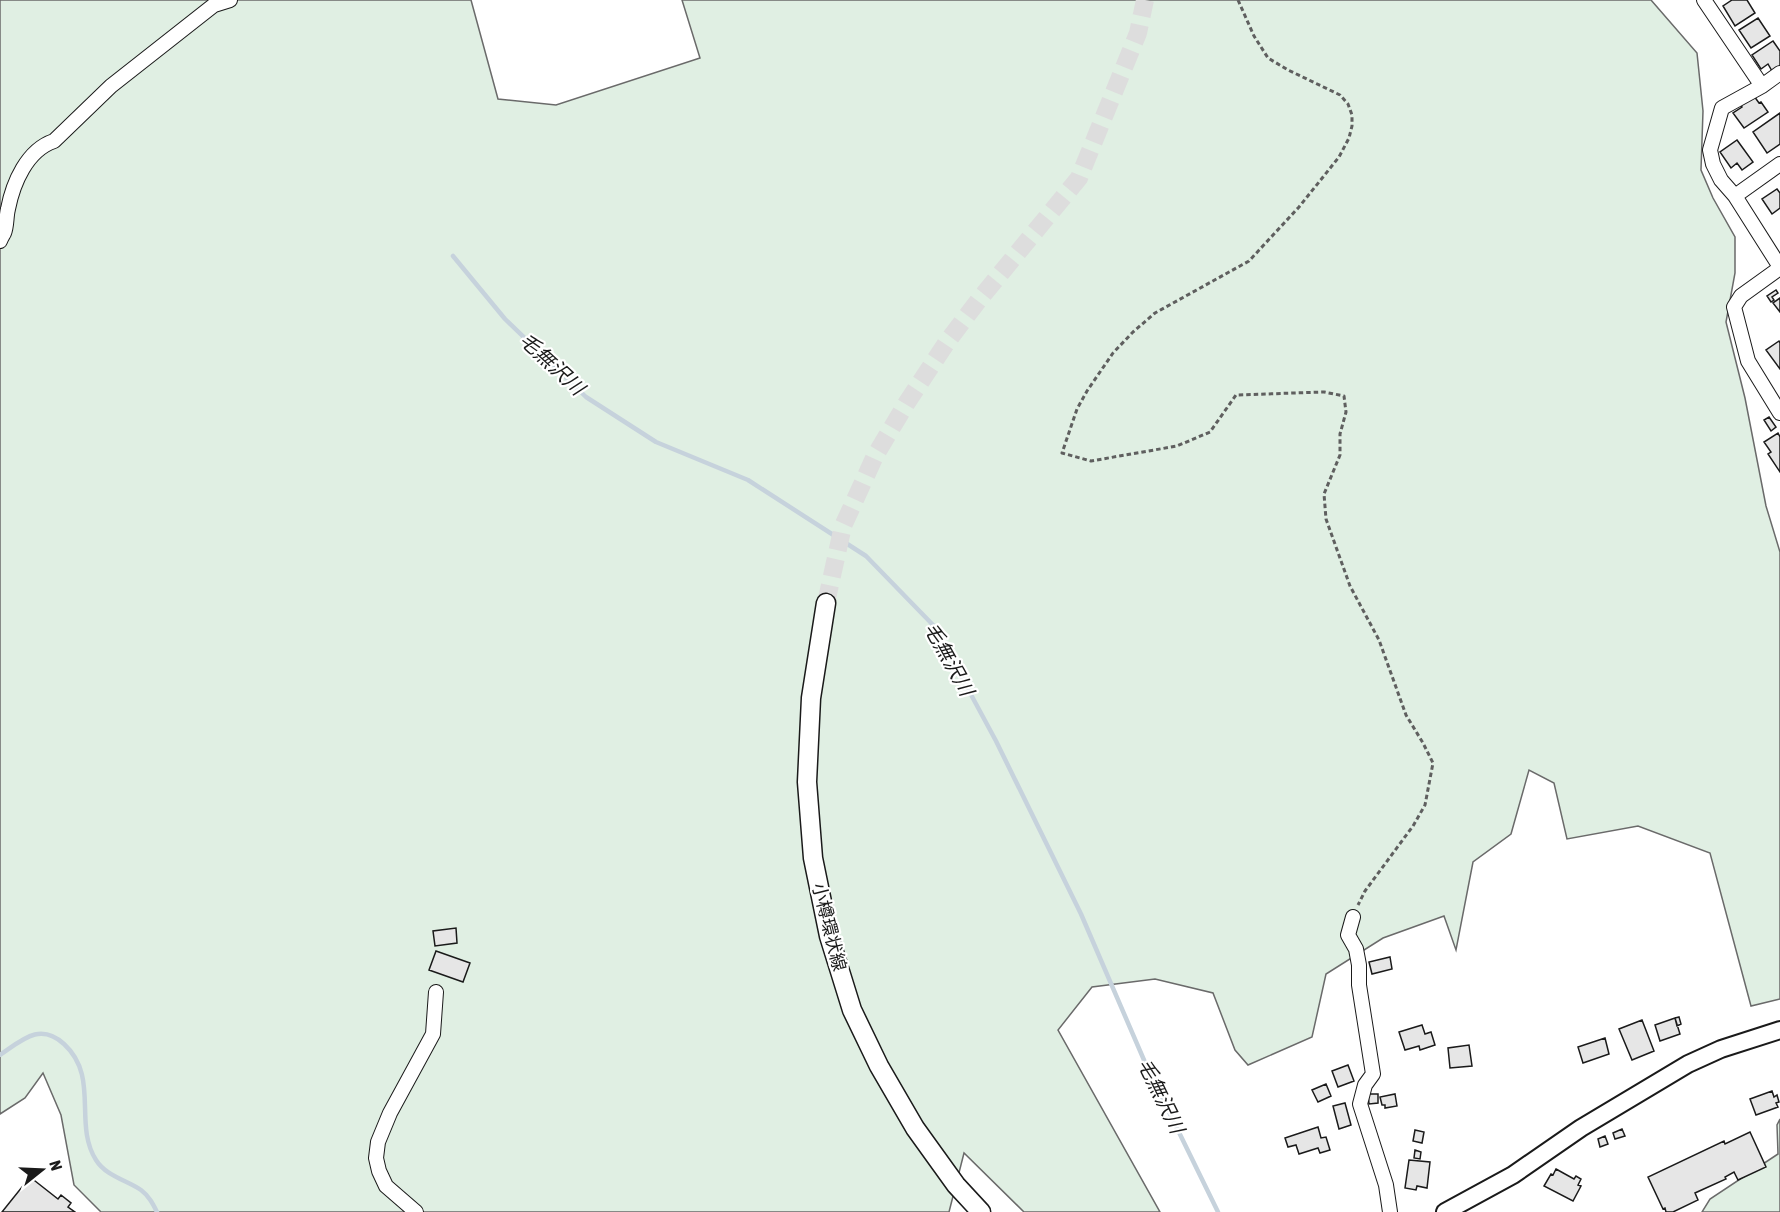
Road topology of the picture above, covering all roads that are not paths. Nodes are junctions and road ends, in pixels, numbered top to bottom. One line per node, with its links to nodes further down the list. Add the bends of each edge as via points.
1 (230, 0): 7 (street, via 214,5 111,86 54,141 33,153 19,174)
2 (1704, 0): 4 (street)
3 (1780, 73): 4 (street)
4 (1762, 86): 6 (street, via 1722,108 1710,150 1721,180)
5 (1780, 164): 6 (street)
6 (1735, 196): 8 (street)
7 (0, 241)
8 (1780, 267): 9 (street, via 1741,296 1734,307 1748,361)
9 (1780, 413)
10 (826, 603): 15 (main road, 小樽環状線, via 811,698 807,782 813,858 829,936 852,1010 879,1066 915,1128)
11 (1353, 917): 16 (street, via 1348,935 1356,948 1373,1074 1360,1104 1386,1185)
12 (436, 993): 14 (street, via 434,1034 390,1113 376,1158 386,1186)
13 (1780, 1030): 17 (street, via 1688,1064 1581,1128 1513,1175)
14 (416, 1212)
15 (981, 1212)
16 (1390, 1212)
17 (1444, 1212)

